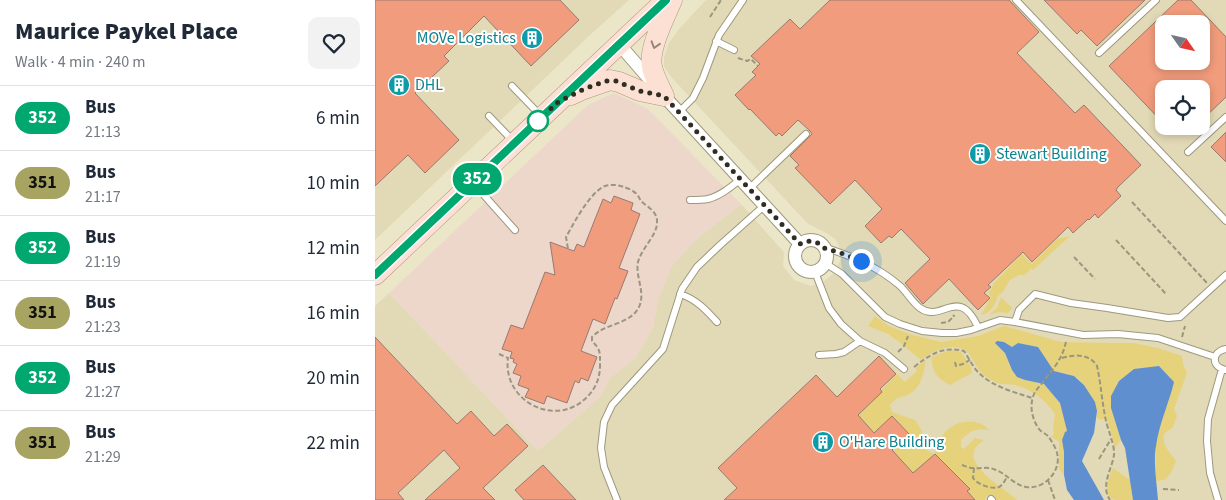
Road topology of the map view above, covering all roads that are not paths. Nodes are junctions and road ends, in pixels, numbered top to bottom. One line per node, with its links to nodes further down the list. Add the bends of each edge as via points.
1 (666, 0): 6 (main road); 10 (main road, one-way to 10, via 651,57 653,71)
2 (743, 0): 5 (lane)
3 (1016, 0): 24 (lane)
4 (1156, 0): 8 (lane)
5 (716, 41): 7 (lane); 12 (lane, via 693,98)
6 (619, 44): 10 (street); 11 (main road)
7 (734, 53)
8 (1099, 53)
9 (512, 86): 14 (lane)
10 (664, 96): 11 (main road, via 610,80); 12 (street)
11 (558, 102): 14 (main road)
12 (679, 112): 19 (street)
13 (489, 116): 17 (lane)
14 (542, 117): 17 (main road)
15 (1226, 117): 18 (lane)
16 (806, 134): 21 (lane)
17 (514, 142): 20 (main road)
18 (1188, 152)
19 (741, 178): 21 (street); 22 (lane, via 713,197)
20 (473, 183): 25 (lane); 30 (main road)
21 (750, 188): 23 (street)
22 (691, 200)
23 (765, 206): 26 (street); 32 (lane, via 697,268)
24 (1226, 221)
25 (515, 230)
26 (800, 244): 27 (street, via 810,241); 29 (street, via 796,261 803,270)
27 (824, 248): 28 (street); 35 (lane, via 878,269 900,286 920,309 964,308)
28 (825, 263): 29 (street); 35 (lane, via 842,274 885,317 900,324 942,334)
29 (815, 272): 36 (lane, via 829,308)
30 (375, 275)
31 (1226, 275): 34 (lane, via 1180,317 1071,303 1035,294 1019,310)
32 (680, 294): 33 (lane, via 697,302); 42 (lane, via 663,349 613,405 604,422 601,448 604,467)
33 (717, 322)
34 (1015, 322): 35 (lane, via 1000,320); 39 (lane, via 1083,335 1158,338)
35 (977, 327)
36 (860, 341): 38 (lane, via 844,352); 40 (lane, via 885,353)
37 (1226, 349): 39 (lane)
38 (819, 355)
39 (1215, 357): 41 (lane, via 1217,366)
40 (903, 369)
41 (1224, 370): 43 (lane, via 1208,420 1207,440 1210,473)
42 (617, 500)
43 (1218, 500)

